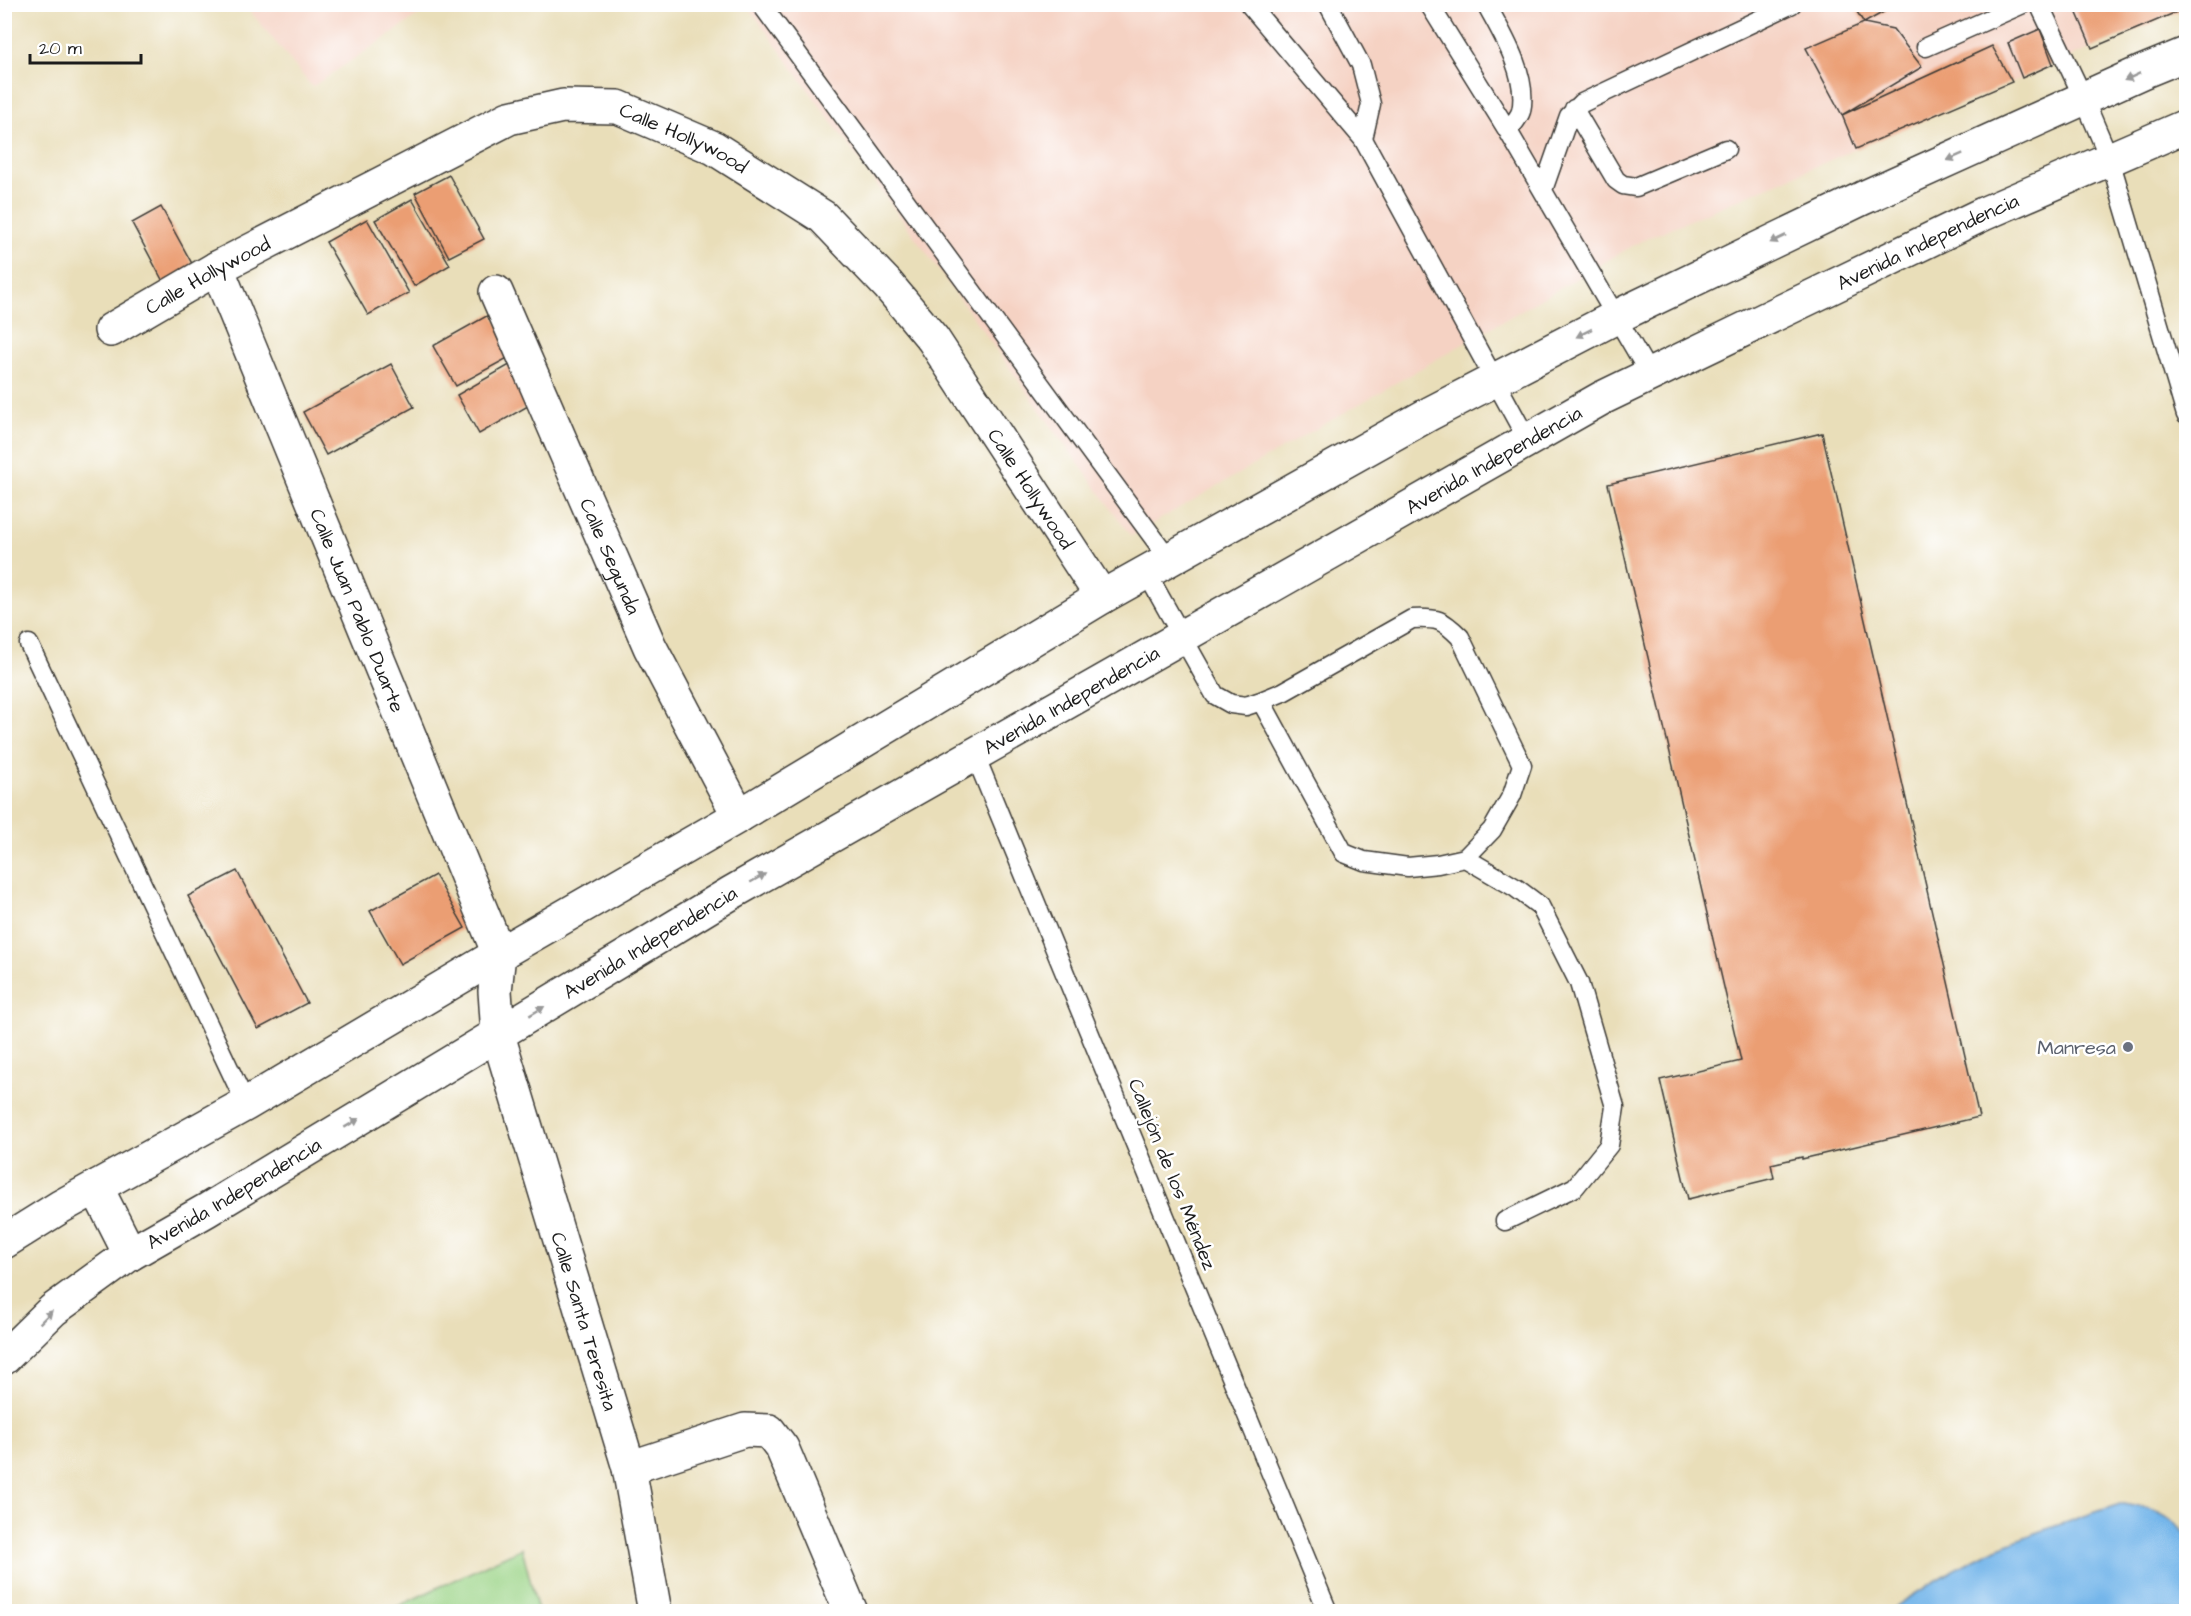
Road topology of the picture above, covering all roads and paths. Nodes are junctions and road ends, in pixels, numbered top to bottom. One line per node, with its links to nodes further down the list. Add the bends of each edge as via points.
1 (761, 4): 27 (lane)
2 (1249, 4): 15 (lane)
3 (1328, 4): 15 (lane, via 1361,65 1371,104)
4 (1429, 4): 14 (lane)
5 (1486, 4): 14 (lane, via 1509,45 1521,85 1521,112)
6 (1792, 4): 12 (lane)
7 (2023, 4): 9 (lane)
8 (2039, 4): 11 (lane)
9 (1926, 47)
10 (2187, 54): 11 (street, one-way to 11)
11 (2085, 99): 17 (lane); 21 (street, one-way to 21, via 1863,198)
12 (1574, 109): 16 (lane, via 1616,180 1623,185 1636,187); 18 (lane)
13 (2187, 126): 17 (street, Avenida Independencia)
14 (1508, 131): 18 (lane)
15 (1363, 139): 24 (lane)
16 (1726, 148)
17 (2110, 160): 23 (street, Avenida Independencia, via 1983,214); 25 (lane)
18 (1543, 190): 21 (lane)
19 (217, 268): 22 (street, Calle Hollywood); 28 (street, Calle Hollywood, via 508,118 563,106 618,107 714,148 823,217 933,339); 35 (street, Calle Juan Pablo Duarte)
20 (496, 292): 33 (street, Calle Segunda, via 650,647)
21 (1616, 317): 23 (lane); 24 (street, one-way to 24)
22 (111, 330)
23 (1650, 375): 26 (street, Avenida Independencia)
24 (1494, 379): 26 (lane); 27 (street)
25 (2187, 414)
26 (1528, 441): 29 (street, Avenida Independencia)
27 (1157, 566): 28 (street); 29 (lane)
28 (1102, 597): 33 (street)
29 (1182, 637): 31 (lane, via 1215,695 1231,704 1246,706); 32 (street, Avenida Independencia)
30 (28, 644): 37 (lane)
31 (1261, 701): 34 (lane, via 1344,853 1364,861 1408,867); 34 (lane, via 1412,620 1445,622 1460,637 1522,765 1512,795 1492,830)
32 (975, 755): 36 (street, Avenida Independencia, one-way to 32, via 731,893); 46 (lane, Callejón de los Méndez)
33 (739, 816): 35 (street)
34 (1465, 858): 39 (lane, via 1540,906 1579,983 1615,1107 1609,1145 1575,1187)
35 (499, 954): 36 (street, Calle Santa Teresita, via 495,991); 37 (street)
36 (498, 1035): 41 (street, Avenida Independencia, one-way to 36); 43 (street, Calle Santa Teresita)
37 (246, 1104): 38 (street)
38 (96, 1187): 40 (street); 41 (street)
39 (1505, 1221)
40 (4, 1242)
41 (130, 1254): 42 (street, Avenida Independencia, one-way to 41, via 53,1310)
42 (4, 1358)
43 (629, 1468): 44 (street, Calle Santa Teresita); 45 (street, via 745,1430 769,1431 782,1448)
44 (655, 1611)
45 (851, 1611)
46 (1328, 1611)

